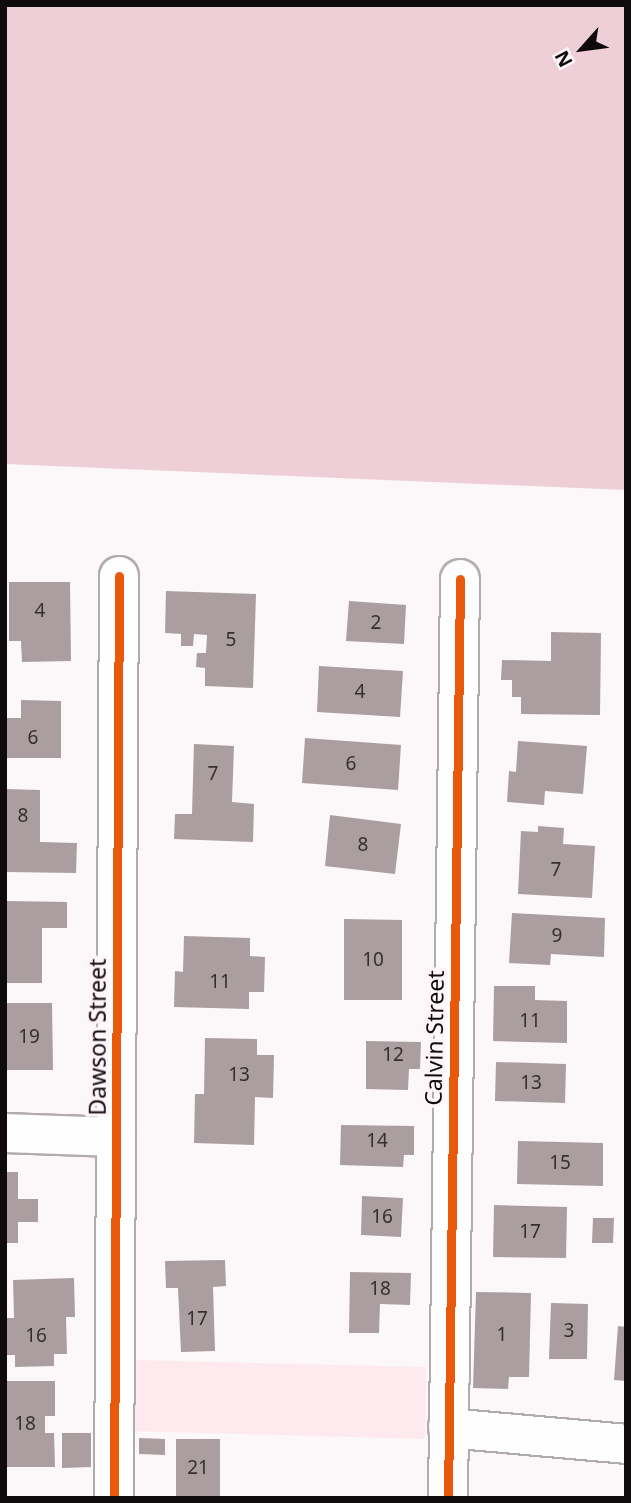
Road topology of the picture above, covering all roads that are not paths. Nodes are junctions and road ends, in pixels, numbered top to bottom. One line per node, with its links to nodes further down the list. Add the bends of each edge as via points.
1 (118, 576): 4 (street, Dawson Street)
2 (460, 579): 5 (street, Calvin Street)
3 (5, 1133): 4 (street)
4 (116, 1137): 7 (street, Dawson Street)
5 (448, 1428): 6 (street); 8 (street, Calvin Street)
6 (626, 1444)
7 (114, 1498)
8 (449, 1498)

